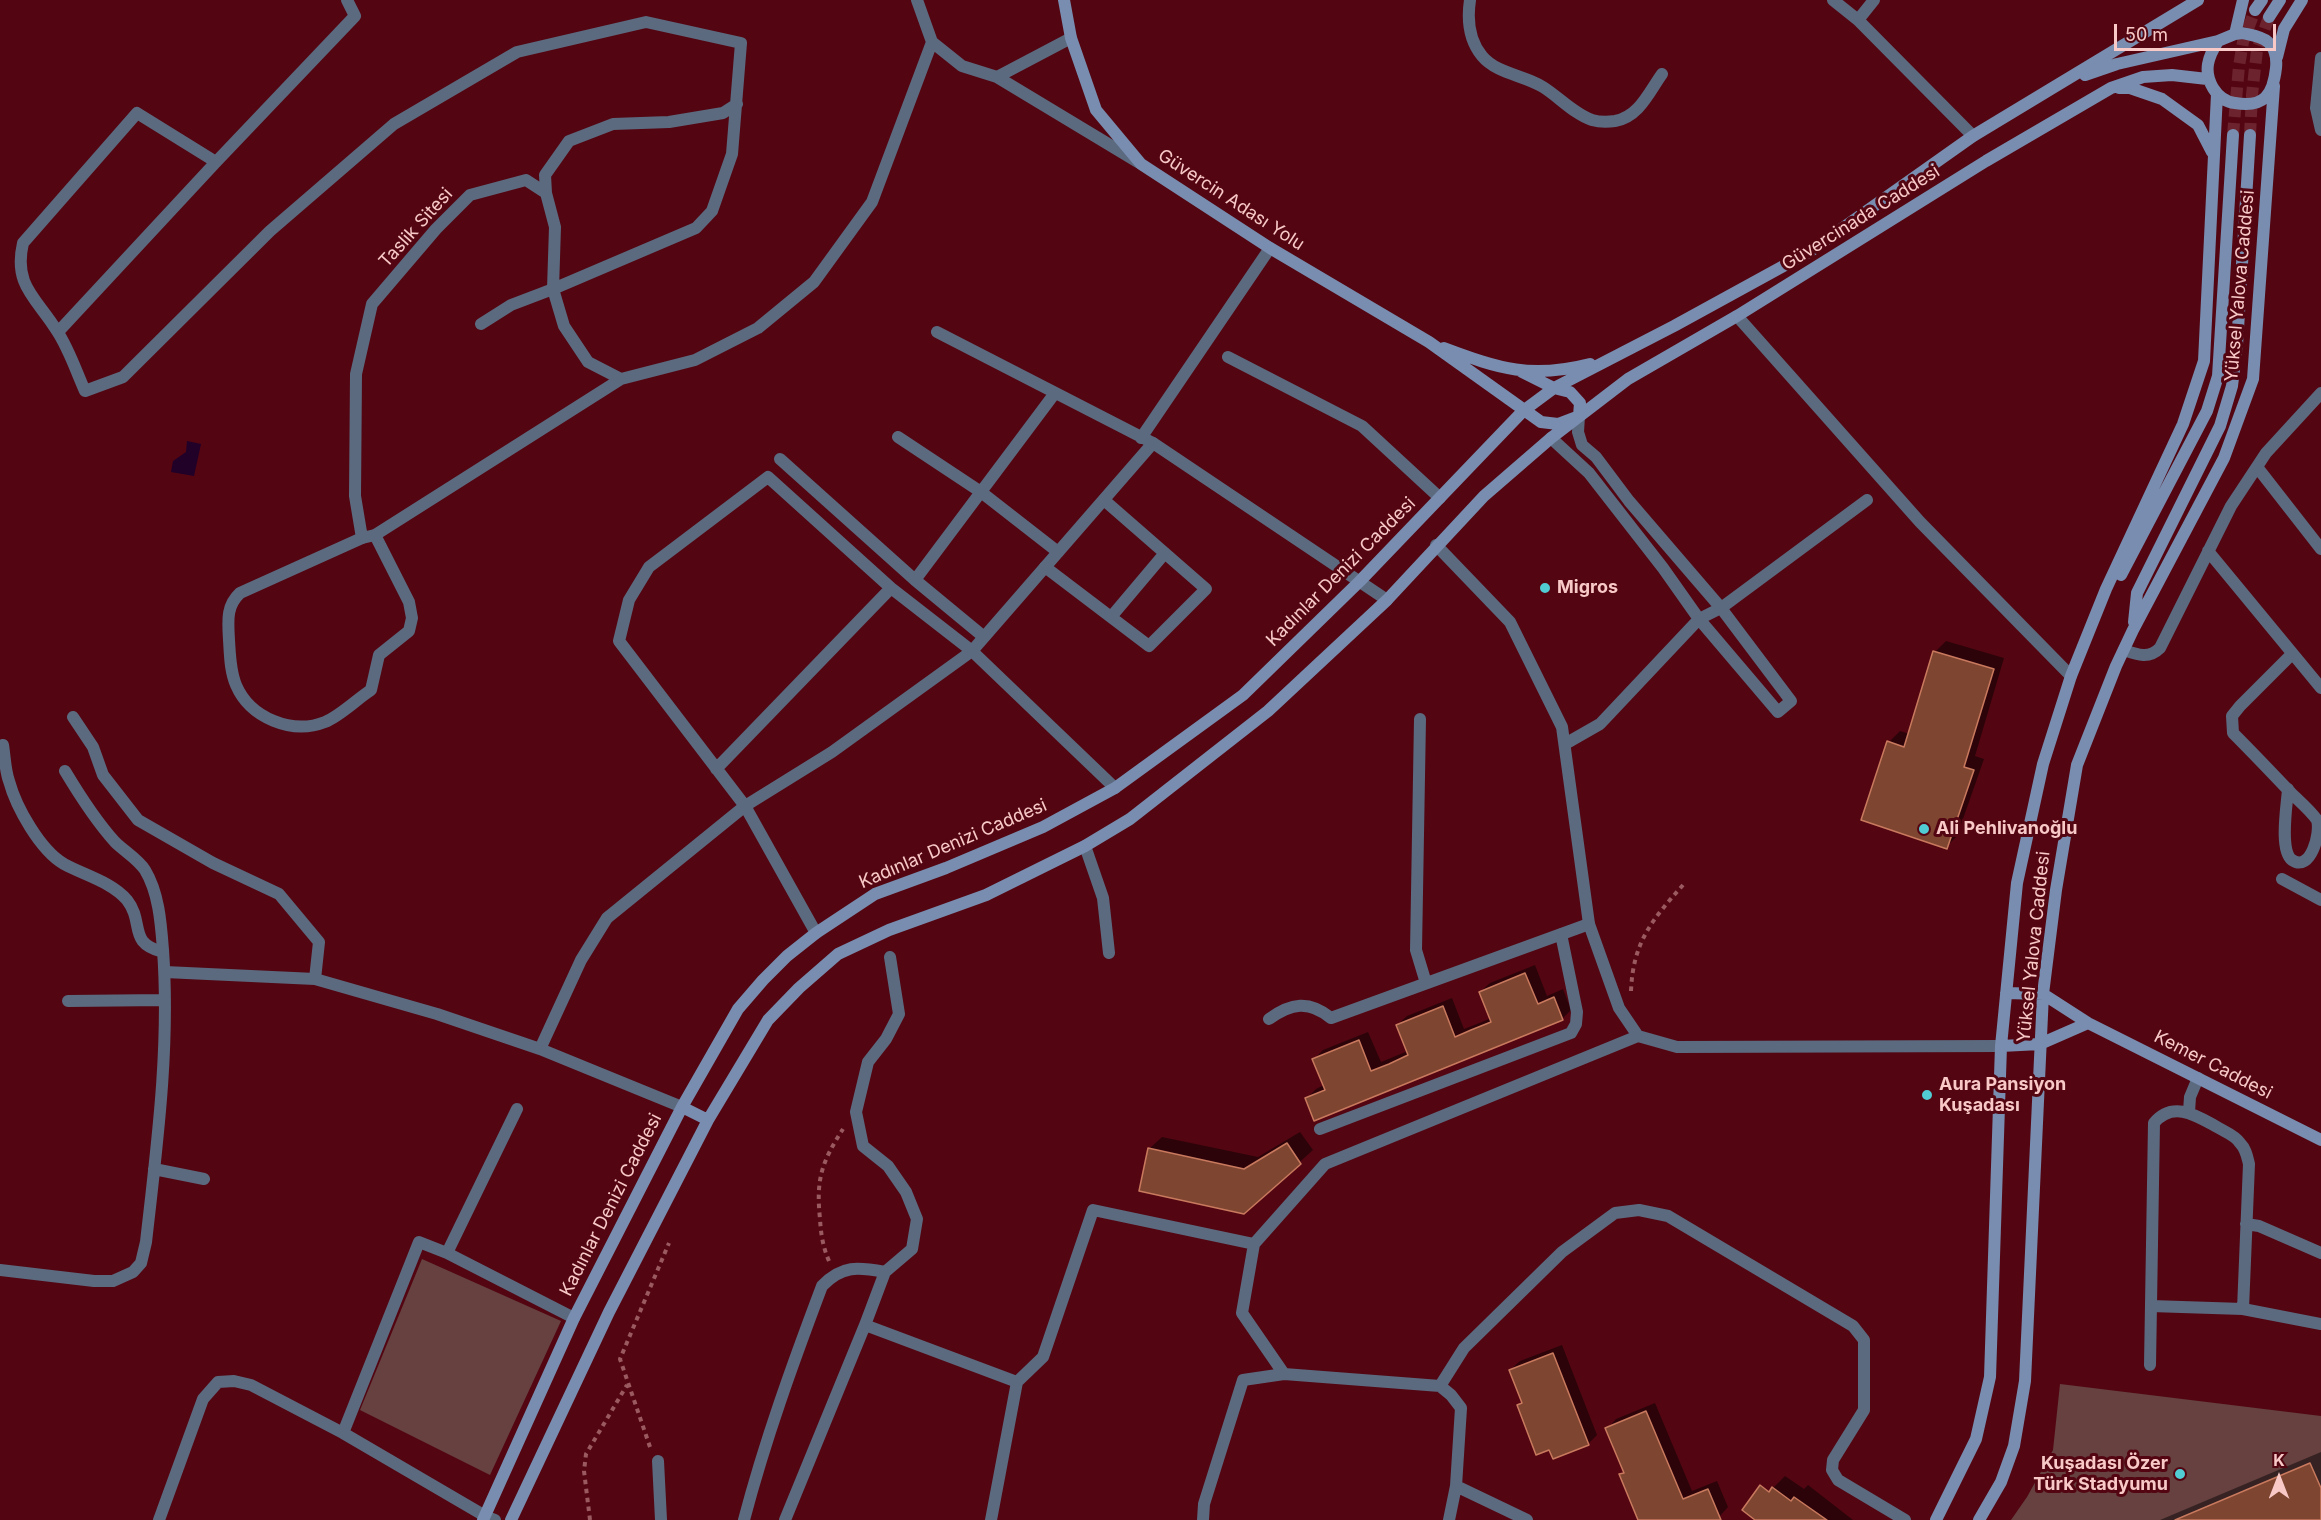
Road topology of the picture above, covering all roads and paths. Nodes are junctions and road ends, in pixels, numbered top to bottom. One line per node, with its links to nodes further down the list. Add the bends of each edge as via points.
1 (347, 0): 32 (street, via 355,16)
2 (917, 0): 16 (street)
3 (1064, 0): 14 (main road, Güvercin Adası Yolu)
4 (1470, 0): 19 (street, via 1468,22 1480,54 1494,68 1544,87 1582,116 1617,121 1636,112)
5 (1833, 0): 12 (street)
6 (1874, 0): 12 (street)
7 (2198, 0): 22 (main road, Güvercinada Caddesi)
8 (2243, 0): 13 (main road)
9 (2280, 0): 11 (main road)
10 (2302, 0): 17 (main road, via 2284,29)
11 (2269, 17)
12 (1858, 20): 30 (street)
13 (2235, 34): 15 (main road); 17 (main road, via 2268,42)
14 (1071, 38): 20 (street); 33 (main road, Güvercin Adası Yolu, via 1096,110)
15 (2218, 40): 21 (main road, via 2207,67); 22 (main road, via 2117,63)
16 (932, 42): 20 (street, via 962,66); 45 (street, via 872,202 814,282 758,328 695,360)
17 (2277, 57): 23 (main road)
18 (2321, 58): 27 (street, via 2316,108)
19 (1662, 74)
20 (997, 77): 33 (street)
21 (2207, 79): 24 (main road, Güvercinada Caddesi, via 2143,77); 25 (main road)
22 (2063, 82): 30 (main road, Güvercinada Caddesi)
23 (2274, 86): 25 (main road, via 2257,103 2246,105 2228,102); 75 (main road, Yüksel Yalova Caddesi, via 2253,379 2224,458)
24 (2111, 88): 31 (main road, via 2130,88 2162,99 2198,125); 37 (main road, Güvercinada Caddesi)
25 (2217, 94): 31 (main road, Yüksel Yalova Caddesi)
26 (737, 104): 34 (street, via 723,113 669,122 613,124 568,141 545,175); 36 (street, via 732,154 712,211 696,228); 39 (street, via 741,43 646,21 517,52 394,124 270,231 123,376 85,391)
27 (2321, 130)
28 (2234, 135): 77 (main road, via 2218,376 2207,411)
29 (2250, 135): 75 (main road, via 2232,386 2220,426 2137,593)
30 (1973, 136): 43 (main road, Güvercinada Caddesi, via 1809,252)
31 (2214, 154): 77 (main road, Yüksel Yalova Caddesi, via 2204,361 2183,424 2106,589)
32 (216, 162): 39 (street); 39 (street, via 137,113 23,243 19,260 23,283)
33 (1141, 164): 35 (main road, Güvercin Adası Yolu)
34 (546, 194): 36 (street, via 555,227); 61 (street, Taslik Sitesi, via 525,180 470,195 372,304 356,374 355,496)
35 (1270, 248): 41 (main road, Güvercin Adası Yolu); 53 (street)
36 (553, 289): 38 (street, via 511,305); 45 (street, via 564,326 588,362)
37 (1737, 316): 50 (main road, Güvercinada Caddesi, via 1628,379); 81 (street, via 1920,522)
38 (481, 324)
39 (58, 332)
40 (937, 332): 47 (street)
41 (1429, 342): 44 (main road, Güvercin Adası Yolu, via 1484,363); 49 (main road, Güvercin Adası Yolu)
42 (1228, 357): 57 (street, via 1362,426)
43 (1610, 359): 44 (main road, Güvercin Adası Yolu, via 1570,369); 46 (main road, Kadınlar Denizi Caddesi)
44 (1522, 372): 46 (main road)
45 (621, 379): 60 (street)
46 (1554, 388): 49 (main road, Kadınlar Denizi Caddesi); 50 (main road, via 1570,392 1580,404)
47 (1055, 393): 53 (street); 56 (street)
48 (2320, 395): 55 (street)
49 (1523, 411): 50 (main road, via 1541,422 1558,424); 52 (main road); 57 (main road, Kadınlar Denizi Caddesi)
50 (1579, 416): 52 (main road, Güvercinada Caddesi); 72 (street, via 1582,446 1596,457)
51 (898, 437): 56 (street)
52 (1551, 438): 62 (main road, via 1484,496); 74 (street, via 1589,474)
53 (1147, 440): 58 (street); 69 (street)
54 (780, 459): 68 (street)
55 (2257, 467): 63 (street); 64 (street)
56 (981, 492): 65 (street); 68 (street)
57 (1440, 498): 69 (main road, Kadınlar Denizi Caddesi)
58 (1104, 500): 65 (street); 66 (street)
59 (1867, 500): 72 (street)
60 (375, 535): 61 (street); 61 (street, via 411,610 409,631 379,655 371,690 325,722 300,727 267,718 244,699 231,673 231,603 240,593)
61 (362, 538)
62 (1436, 545): 71 (main road); 85 (street, via 1510,622 1562,727)
63 (2321, 549)
64 (2208, 551): 78 (street, via 2160,648 2149,655); 80 (street)
65 (1058, 552): 67 (street)
66 (1165, 553): 73 (street); 73 (street, via 1206,589 1149,646)
67 (1045, 567): 73 (street); 76 (street)
68 (915, 580): 76 (street)
69 (1360, 581): 71 (street); 89 (main road, Kadınlar Denizi Caddesi, via 1243,695)
70 (891, 588): 79 (street); 87 (street); 87 (street, via 768,477 649,567 629,600 619,641)
71 (1387, 600): 92 (main road, via 1268,711 1130,819)
72 (1721, 608): 74 (street); 74 (street, via 1791,701 1778,712)
73 (1111, 617)
74 (1699, 619): 85 (street, via 1600,724)
75 (2133, 630): 78 (main road, Yüksel Yalova Caddesi)
76 (984, 637): 79 (street)
77 (2088, 637): 81 (main road, Yüksel Yalova Caddesi)
78 (2124, 650): 106 (main road, Yüksel Yalova Caddesi, via 2077,765)
79 (972, 651): 89 (street); 91 (street, via 832,752)
80 (2292, 654): 82 (street); 90 (street, via 2232,716 2234,733)
81 (2071, 676): 105 (main road, Yüksel Yalova Caddesi, via 2043,764 2017,884)
82 (2321, 688)
83 (73, 717): 103 (street, via 93,747 102,775 138,820 213,863 279,894 319,942)
84 (1420, 719): 104 (street, via 1416,950)
85 (1565, 744): 96 (street)
86 (3, 745): 99 (street, via 9,781 21,811 43,845 62,863 120,894 135,917 141,940)
87 (716, 769): 91 (street)
88 (65, 771): 99 (street, via 87,808 116,843 145,869 156,899)
89 (1115, 788): 97 (main road, Kadınlar Denizi Caddesi, via 1043,827 874,894)
90 (2288, 789): 90 (street, via 2320,827 2307,861 2295,862 2284,845)
91 (745, 806): 97 (street); 115 (street, via 607,918 581,960)
92 (1085, 846): 100 (street, via 1103,898); 121 (main road, via 986,895 889,930 838,954 768,1020)
93 (2282, 879): 95 (street)
94 (1683, 885): 109 (path, via 1644,934 1632,970 1631,999)
95 (2321, 900)
96 (1589, 924): 98 (street); 109 (street)
97 (816, 933): 117 (main road, Kadınlar Denizi Caddesi, via 787,956 738,1009)
98 (1561, 934): 104 (street); 122 (street, via 1577,1012 1571,1033)
99 (164, 952): 102 (street)
100 (1109, 953)
101 (890, 957): 119 (street, via 899,1014 868,1062)
102 (165, 972): 103 (street); 107 (street)
103 (315, 979): 115 (street)
104 (1426, 983): 110 (street, via 1331,1018 1316,1008 1299,1005)
105 (2006, 993): 106 (main road); 114 (main road, Yüksel Yalova Caddesi)
106 (2043, 994): 111 (main road, Kemer Caddesi); 113 (main road, Yüksel Yalova Caddesi)
107 (165, 1000): 108 (street); 124 (street)
108 (68, 1001)
109 (1619, 1008): 112 (street)
110 (1269, 1019)
111 (2088, 1023): 113 (main road); 116 (main road, Kemer Caddesi)
112 (1638, 1036): 114 (street, via 1677,1047); 128 (street, via 1324,1164)
113 (2040, 1044): 114 (main road); 160 (main road, Yüksel Yalova Caddesi, via 2025,1381 2014,1446 2001,1482)
114 (2001, 1046): 159 (main road, Yüksel Yalova Caddesi, via 1990,1377 1976,1439)
115 (540, 1049): 117 (street)
116 (2198, 1078): 120 (street); 123 (main road, Kemer Caddesi)
117 (681, 1107): 121 (main road); 136 (main road, Kadınlar Denizi Caddesi)
118 (517, 1108): 129 (street)
119 (856, 1112): 132 (street, via 862,1146 888,1166 918,1219 912,1249); 133 (path, via 825,1160 817,1191 822,1247)
120 (2188, 1112): 126 (street, via 2242,1144 2249,1164); 134 (street, via 2168,1112 2154,1123)
121 (708, 1120): 149 (main road, via 609,1312)
122 (1320, 1129)
123 (2321, 1140)
124 (154, 1169): 125 (street); 131 (street, via 146,1242 141,1263 133,1272 103,1282)
125 (204, 1179)
126 (2246, 1224): 130 (street); 135 (street)
127 (669, 1243): 142 (path, via 620,1359)
128 (1254, 1244): 140 (street, via 1242,1313); 141 (street, via 1093,1210 1043,1357)
129 (447, 1253): 136 (street); 144 (street, via 419,1242)
130 (2321, 1253)
131 (0, 1270)
132 (885, 1272): 133 (street, via 860,1268); 138 (street)
133 (834, 1273): 152 (street, via 822,1286 798,1351)
134 (2151, 1306): 135 (street); 139 (street)
135 (2243, 1309): 137 (street)
136 (574, 1318): 147 (main road, Kadınlar Denizi Caddesi)
137 (2321, 1324)
138 (865, 1325): 141 (street); 153 (street)
139 (2150, 1365)
140 (1284, 1374): 143 (street); 155 (street, via 1243,1380 1204,1504)
141 (1017, 1382): 154 (street)
142 (627, 1384): 145 (path); 150 (path, via 586,1454 584,1471)
143 (1440, 1386): 146 (street, via 1461,1408); 158 (street, via 1464,1348 1562,1252 1616,1213 1639,1210 1668,1215 1853,1326 1864,1340 1864,1410 1833,1460 1832,1470 1838,1480)
144 (343, 1433): 147 (street); 148 (street, via 251,1385 218,1382 203,1399)
145 (658, 1461): 151 (street)
146 (1456, 1486): 156 (street); 157 (street)
147 (488, 1519)
148 (159, 1520)
149 (511, 1520)
150 (590, 1520)
151 (661, 1520)
152 (744, 1520)
153 (785, 1520)
154 (991, 1520)
155 (1203, 1520)
156 (1449, 1520)
157 (1527, 1520)
158 (1904, 1520)
159 (1936, 1520)
160 (1978, 1520)

